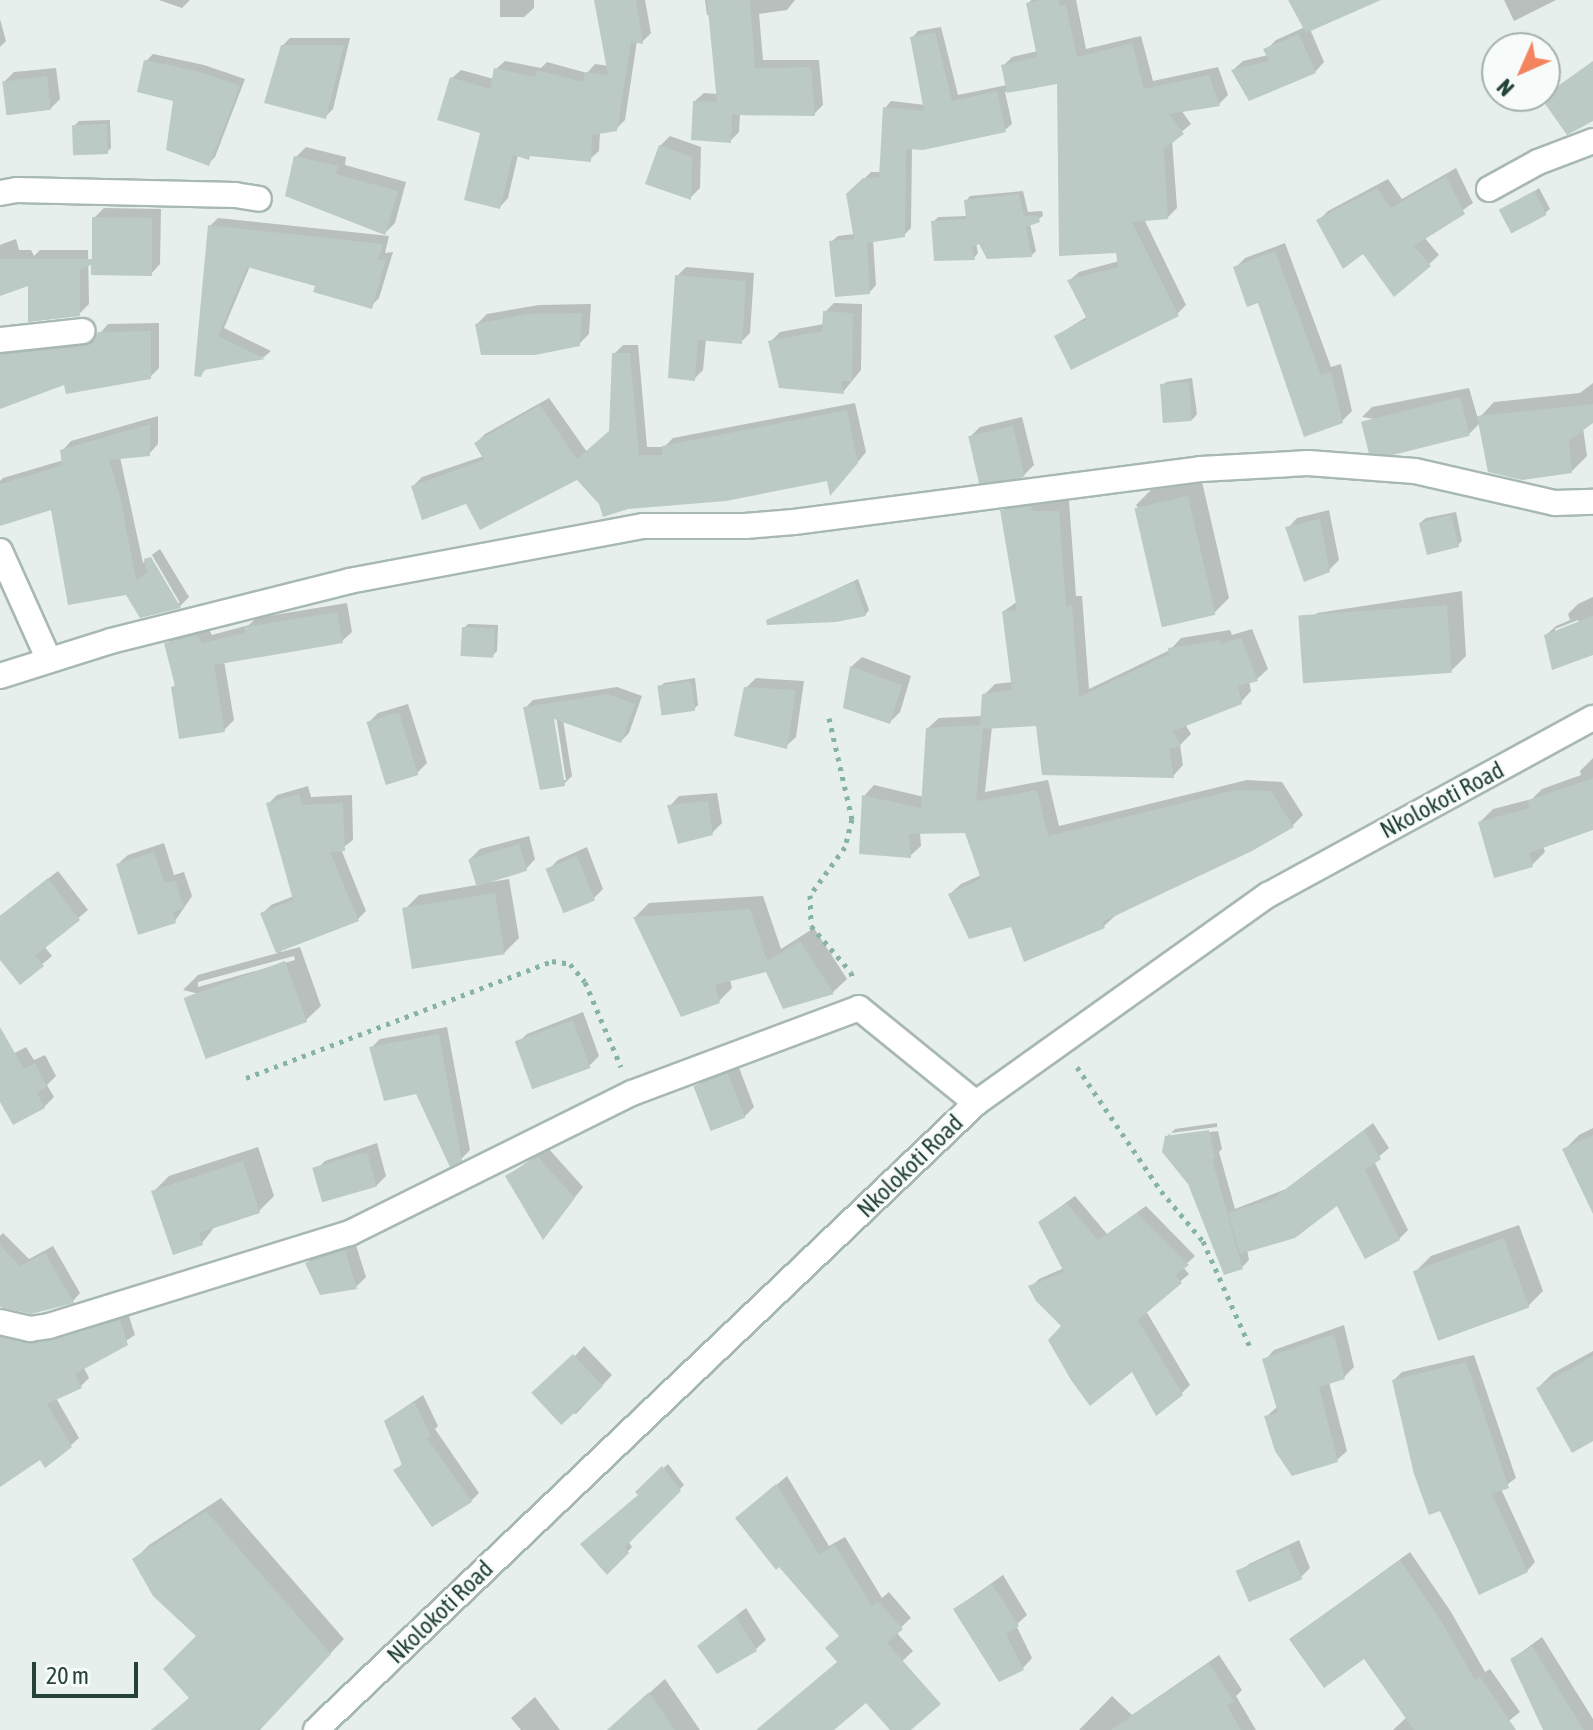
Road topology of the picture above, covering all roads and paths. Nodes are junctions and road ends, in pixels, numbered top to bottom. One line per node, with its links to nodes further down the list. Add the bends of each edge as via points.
1 (1593, 141): 2 (street)
2 (1489, 189)
3 (0, 193): 4 (street)
4 (259, 199)
5 (83, 331): 6 (street)
6 (0, 340)
7 (1593, 502): 9 (street, via 1555,503 1377,467 1308,463 1201,469 794,522 643,526 349,581)
8 (0, 551): 9 (street)
9 (48, 658): 10 (street)
10 (0, 676)
11 (829, 718): 13 (path, via 852,819 845,847 810,895 811,926 851,972)
12 (1593, 718): 14 (street, Nkolokoti Road, via 1268,895)
13 (859, 1008): 16 (street); 17 (street)
14 (1061, 1044): 17 (street, Nkolokoti Road); 19 (path, via 1161,1191 1203,1241)
15 (246, 1078): 16 (path, via 552,961 570,964 585,982)
16 (632, 1093): 18 (street, via 350,1233 49,1326 30,1329)
17 (976, 1103): 20 (street, Nkolokoti Road)
18 (0, 1322)
19 (1250, 1347)
20 (316, 1730)

